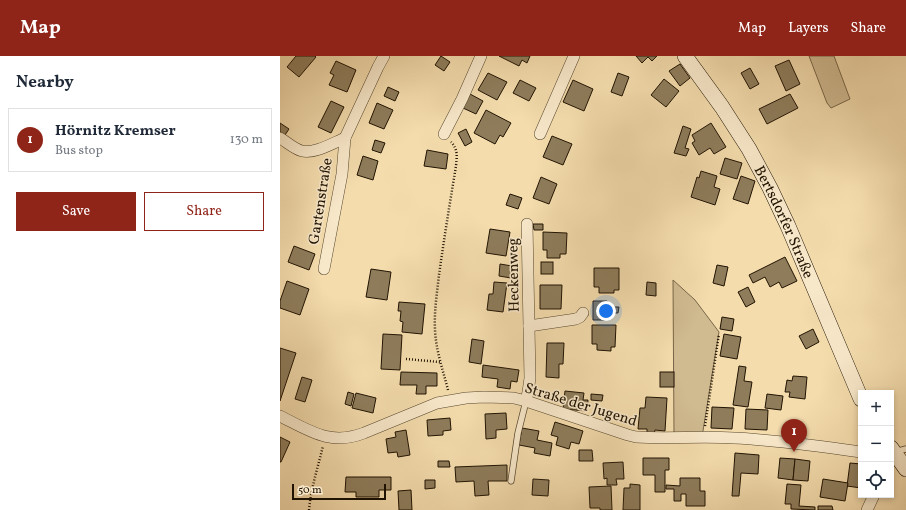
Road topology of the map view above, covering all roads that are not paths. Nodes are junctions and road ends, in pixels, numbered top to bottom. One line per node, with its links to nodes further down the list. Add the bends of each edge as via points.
1 (384, 56): 8 (street, Gartenstraße)
2 (481, 56): 5 (street)
3 (574, 56): 6 (street)
4 (685, 56): 13 (main road, Bertsdorfer Straße, via 722,107 770,188)
5 (444, 134)
6 (540, 134)
7 (280, 138): 8 (street, Gartenstraße, via 294,148 309,152)
8 (345, 138): 10 (street, Gartenstraße, via 342,174)
9 (527, 224): 12 (street, Heckenweg)
10 (324, 269)
11 (583, 313): 12 (street, Heckenweg, via 576,319)
12 (529, 326): 14 (street, Heckenweg, via 530,378)
13 (858, 392)
14 (526, 401): 15 (street, Straße der Jugend, via 484,397 437,402 354,437 342,438 333,438 308,430); 17 (street, Straße der Jugend, via 628,436 765,440); 19 (lane)
15 (280, 416)
16 (895, 451): 18 (main road)
17 (858, 452)
18 (906, 469)
19 (511, 481)
20 (872, 498): 21 (street)
21 (866, 510)

